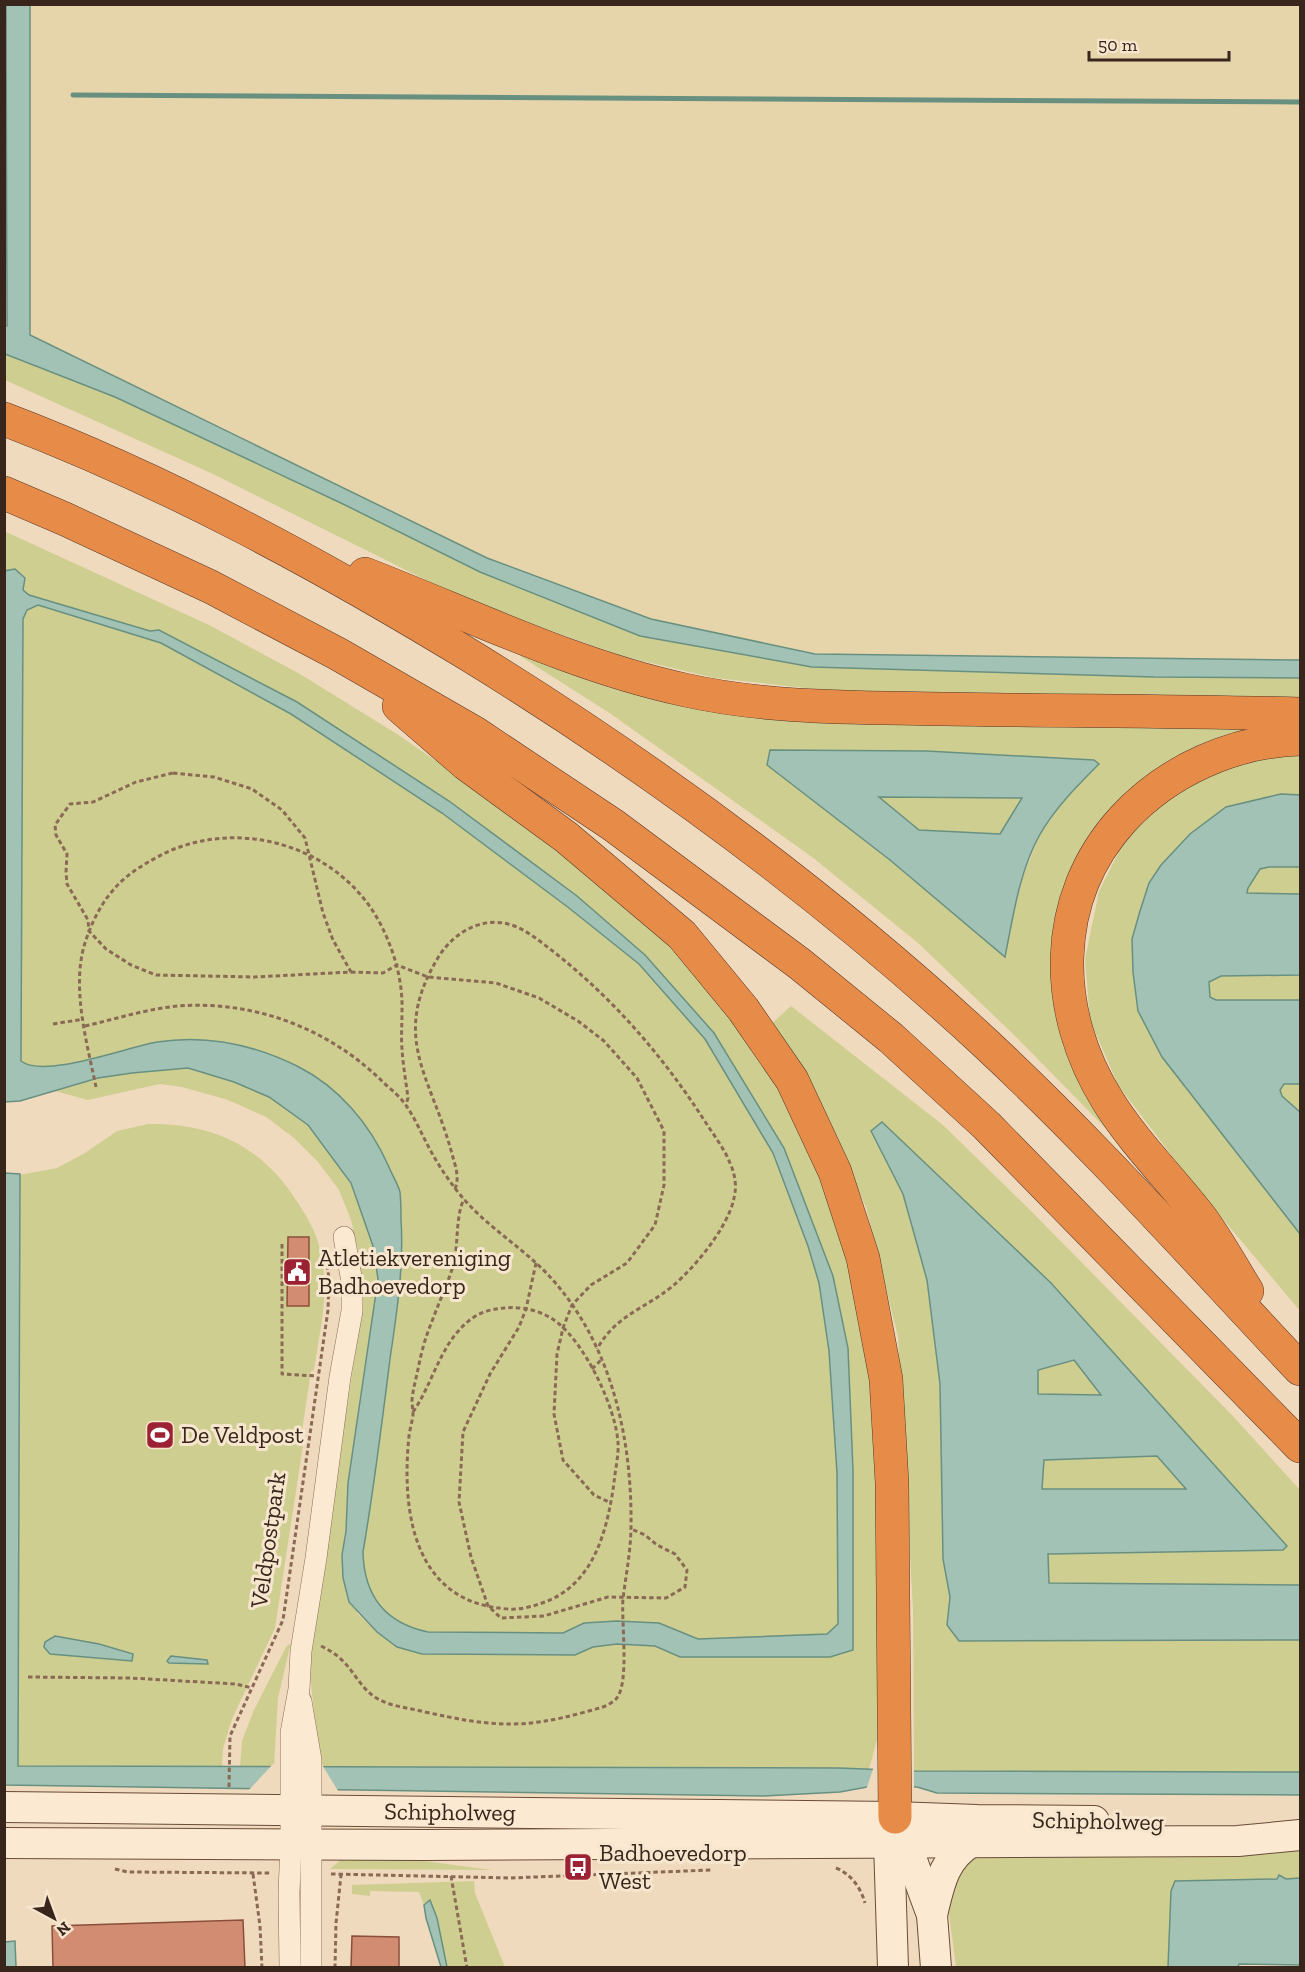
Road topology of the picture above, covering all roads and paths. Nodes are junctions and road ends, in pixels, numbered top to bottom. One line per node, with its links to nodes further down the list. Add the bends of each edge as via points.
1 (4, 419): 3 (highway)
2 (4, 493): 4 (highway, via 211,587)
3 (237, 524): 5 (highway, via 449,606 550,650 660,684 715,696 855,707); 28 (highway, via 384,603 544,702 694,805 828,908 984,1042 1121,1178)
4 (338, 654): 35 (highway, via 475,733 613,825 864,1016 987,1126); 47 (highway, via 466,764 566,837 682,935 743,1009 792,1080 836,1172 863,1258 886,1379 892,1483)
5 (1300, 714)
6 (1300, 739): 28 (highway, via 1249,746 1216,756 1170,778 1134,807 1102,848 1081,889 1072,914 1067,961 1070,1011 1096,1081 1141,1147 1202,1220)
7 (309, 855): 8 (path, via 280,843 244,837 185,845 152,859 124,879 107,898); 8 (path, via 305,838 282,810 252,789 214,777 173,773 136,782 93,802 70,804 55,825 56,835 67,854 68,884 88,920); 9 (path, via 345,879 363,897 380,924); 10 (path, via 323,913)
8 (89, 931): 10 (path, via 106,949 156,975 255,977); 12 (path, via 79,977)
9 (397, 965): 10 (path, via 383,973); 11 (path); 16 (path, via 402,995)
10 (351, 972)
11 (428, 977): 17 (path, via 417,1014 417,1052 451,1148 458,1182); 23 (path, via 496,982 539,998 578,1021 604,1041 637,1078 664,1131 664,1185 655,1225 627,1263 591,1285); 26 (path, via 451,941 472,926 495,922 526,932 618,1010 697,1110 730,1162 735,1179 734,1200 708,1246 673,1286 619,1321)
12 (84, 1018): 13 (path); 14 (path)
13 (53, 1024)
14 (85, 1026): 15 (path); 16 (path, via 178,1006 255,1011 293,1022 336,1044 364,1064)
15 (96, 1087)
16 (406, 1104): 17 (path)
17 (455, 1189): 18 (path)
18 (464, 1200): 22 (path); 32 (path, via 454,1264 431,1323 418,1370)
19 (344, 1237): 31 (street, Veldpostpark, via 352,1282 352,1311)
20 (282, 1244): 30 (path, via 282,1374)
21 (325, 1249): 30 (path, Veldpostpark, via 328,1310)
22 (536, 1263): 23 (path); 24 (path)
23 (572, 1305): 25 (path); 26 (path)
24 (526, 1309): 25 (path, via 545,1315); 32 (path, via 495,1309 473,1318 450,1342); 39 (path, via 464,1432 459,1502 471,1557)
25 (562, 1328): 29 (path); 36 (path, via 554,1413 563,1460 594,1495)
26 (597, 1349): 27 (path)
27 (602, 1359): 29 (path); 34 (path, via 613,1386)
28 (1293, 1361)
29 (592, 1369): 33 (path, via 610,1408)
30 (317, 1376): 31 (path); 42 (path, Veldpostpark, via 283,1620)
31 (340, 1377): 44 (street, Veldpostpark, via 291,1733 301,1760)
32 (413, 1412): 39 (path, via 408,1492 420,1548 441,1583 462,1597)
33 (618, 1444): 34 (path); 36 (path)
34 (624, 1444): 37 (path)
35 (1300, 1446)
36 (611, 1503): 39 (path, via 592,1561 565,1591 545,1602 512,1610)
37 (631, 1529): 38 (path); 38 (path, via 675,1554 687,1570 685,1587 666,1598)
38 (624, 1596): 39 (path, via 544,1616 501,1618); 40 (path, via 622,1687 616,1698 609,1704 547,1721 505,1725 453,1719 381,1701 365,1690 334,1653)
39 (488, 1606)
40 (310, 1643)
41 (28, 1677): 42 (path, via 130,1677)
42 (252, 1688): 43 (path, Veldpostpark, via 230,1736)
43 (229, 1793)
44 (302, 1803): 45 (main road, Schipholweg); 47 (main road, Schipholweg); 51 (street, Veldpostpark)
45 (4, 1807)
46 (1300, 1818): 47 (main road, Schipholweg, via 1222,1822 977,1820)
47 (897, 1827): 49 (main road, Schipholweg); 51 (main road, Schipholweg, via 424,1845); 59 (main road); 65 (main road)
48 (1300, 1835): 49 (main road, Schipholweg, via 1238,1841)
49 (971, 1842): 59 (main road, via 946,1866)
50 (4, 1843): 51 (main road, Schipholweg)
51 (302, 1843): 61 (street, via 289,1893); 62 (street)
52 (834, 1867): 58 (path, via 849,1875 863,1894)
53 (716, 1869): 57 (path)
54 (253, 1874): 60 (path)
55 (341, 1875): 63 (path)
56 (451, 1876): 64 (path)
57 (552, 1877)
58 (867, 1910)
59 (932, 1915): 66 (main road)
60 (262, 1968)
61 (290, 1968)
62 (311, 1968)
63 (335, 1968)
64 (467, 1968)
65 (893, 1968)
66 (936, 1968)

